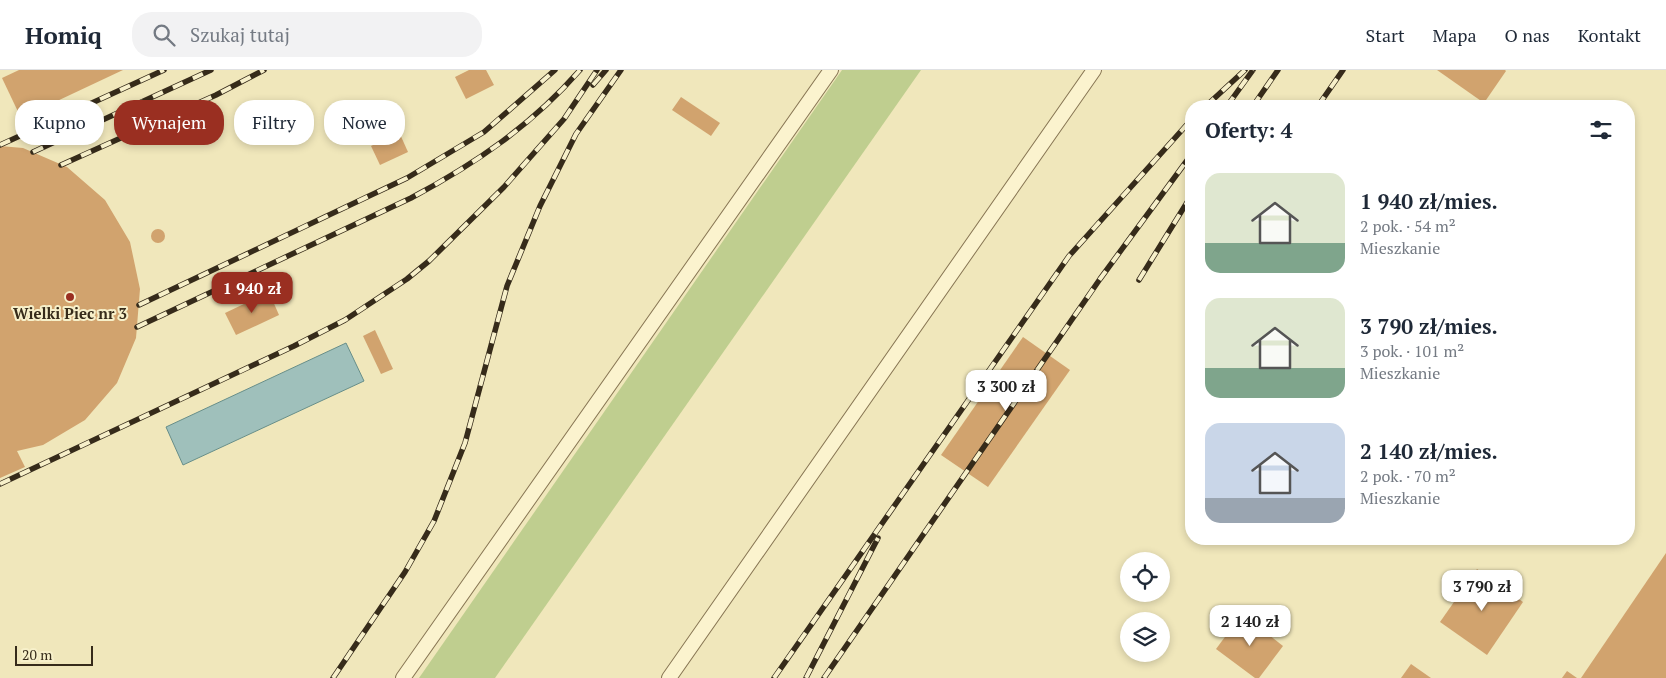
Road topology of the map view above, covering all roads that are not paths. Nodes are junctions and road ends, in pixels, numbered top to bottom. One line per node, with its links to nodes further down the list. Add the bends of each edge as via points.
1 (831, 70): 3 (lane)
2 (1094, 70): 4 (lane)
3 (403, 678)
4 (669, 678)

